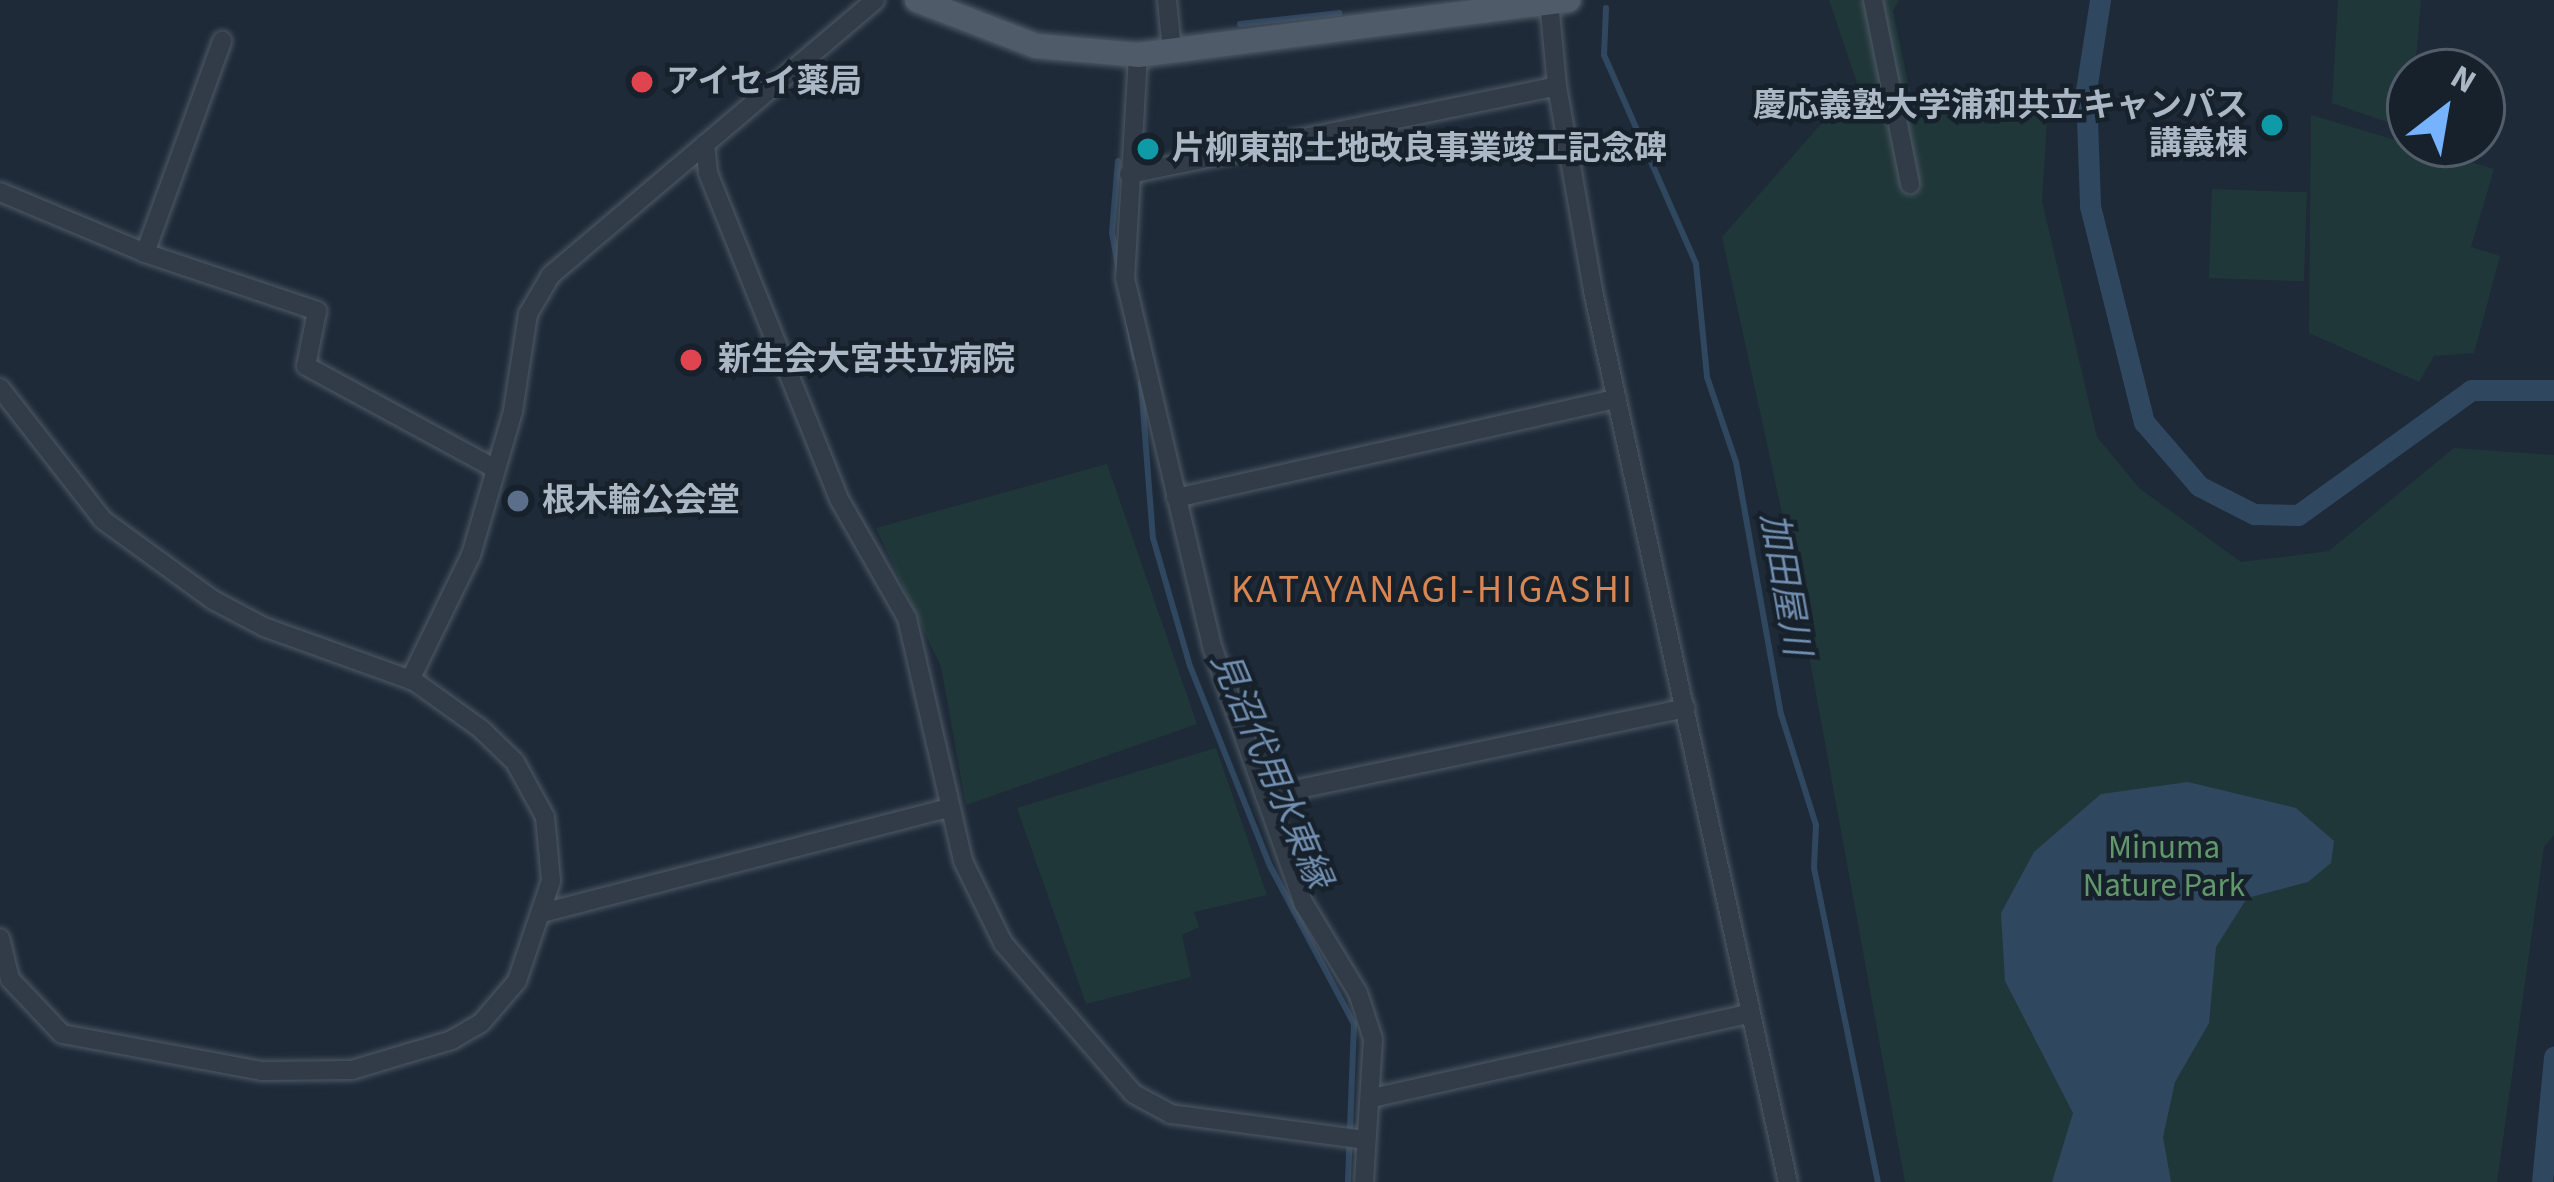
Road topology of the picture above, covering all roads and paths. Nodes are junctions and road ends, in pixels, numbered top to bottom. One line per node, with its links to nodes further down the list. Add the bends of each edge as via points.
1 (875, 0): 10 (street)
2 (917, 0): 8 (main road, via 1036,46)
3 (1167, 0): 7 (street)
4 (1873, 0): 12 (street)
5 (1558, 1): 7 (main road); 9 (street)
6 (222, 41): 14 (street)
7 (1172, 51): 8 (main road)
8 (1138, 55): 11 (street)
9 (1557, 86): 11 (street); 16 (street)
10 (705, 144): 17 (street, via 611,218 537,297); 22 (street, via 708,173 839,499 907,618)
11 (1129, 174): 18 (street, via 1125,278)
12 (1910, 184)
13 (0, 192): 14 (street)
14 (145, 253): 17 (street, via 317,310 307,366)
15 (0, 388): 19 (street, via 103,520 213,600)
16 (1617, 398): 18 (street); 20 (street)
17 (496, 469): 19 (street, via 450,606)
18 (1176, 498): 21 (street, via 1214,649)
19 (410, 680): 23 (street, via 481,729 530,785 549,840)
20 (1685, 708): 21 (street); 25 (street)
21 (1264, 796): 26 (street, via 1304,904 1358,993 1372,1039)
22 (948, 808): 23 (street); 27 (street, via 1003,943 1134,1094 1171,1114)
23 (546, 912): 24 (street, via 517,981 481,1023 452,1040 352,1070 262,1071 62,1034 10,979)
24 (0, 938)
25 (1751, 1013): 26 (street); 29 (street)
26 (1372, 1098): 27 (street)
27 (1365, 1140): 28 (street)
28 (1364, 1182)
29 (1788, 1182)

